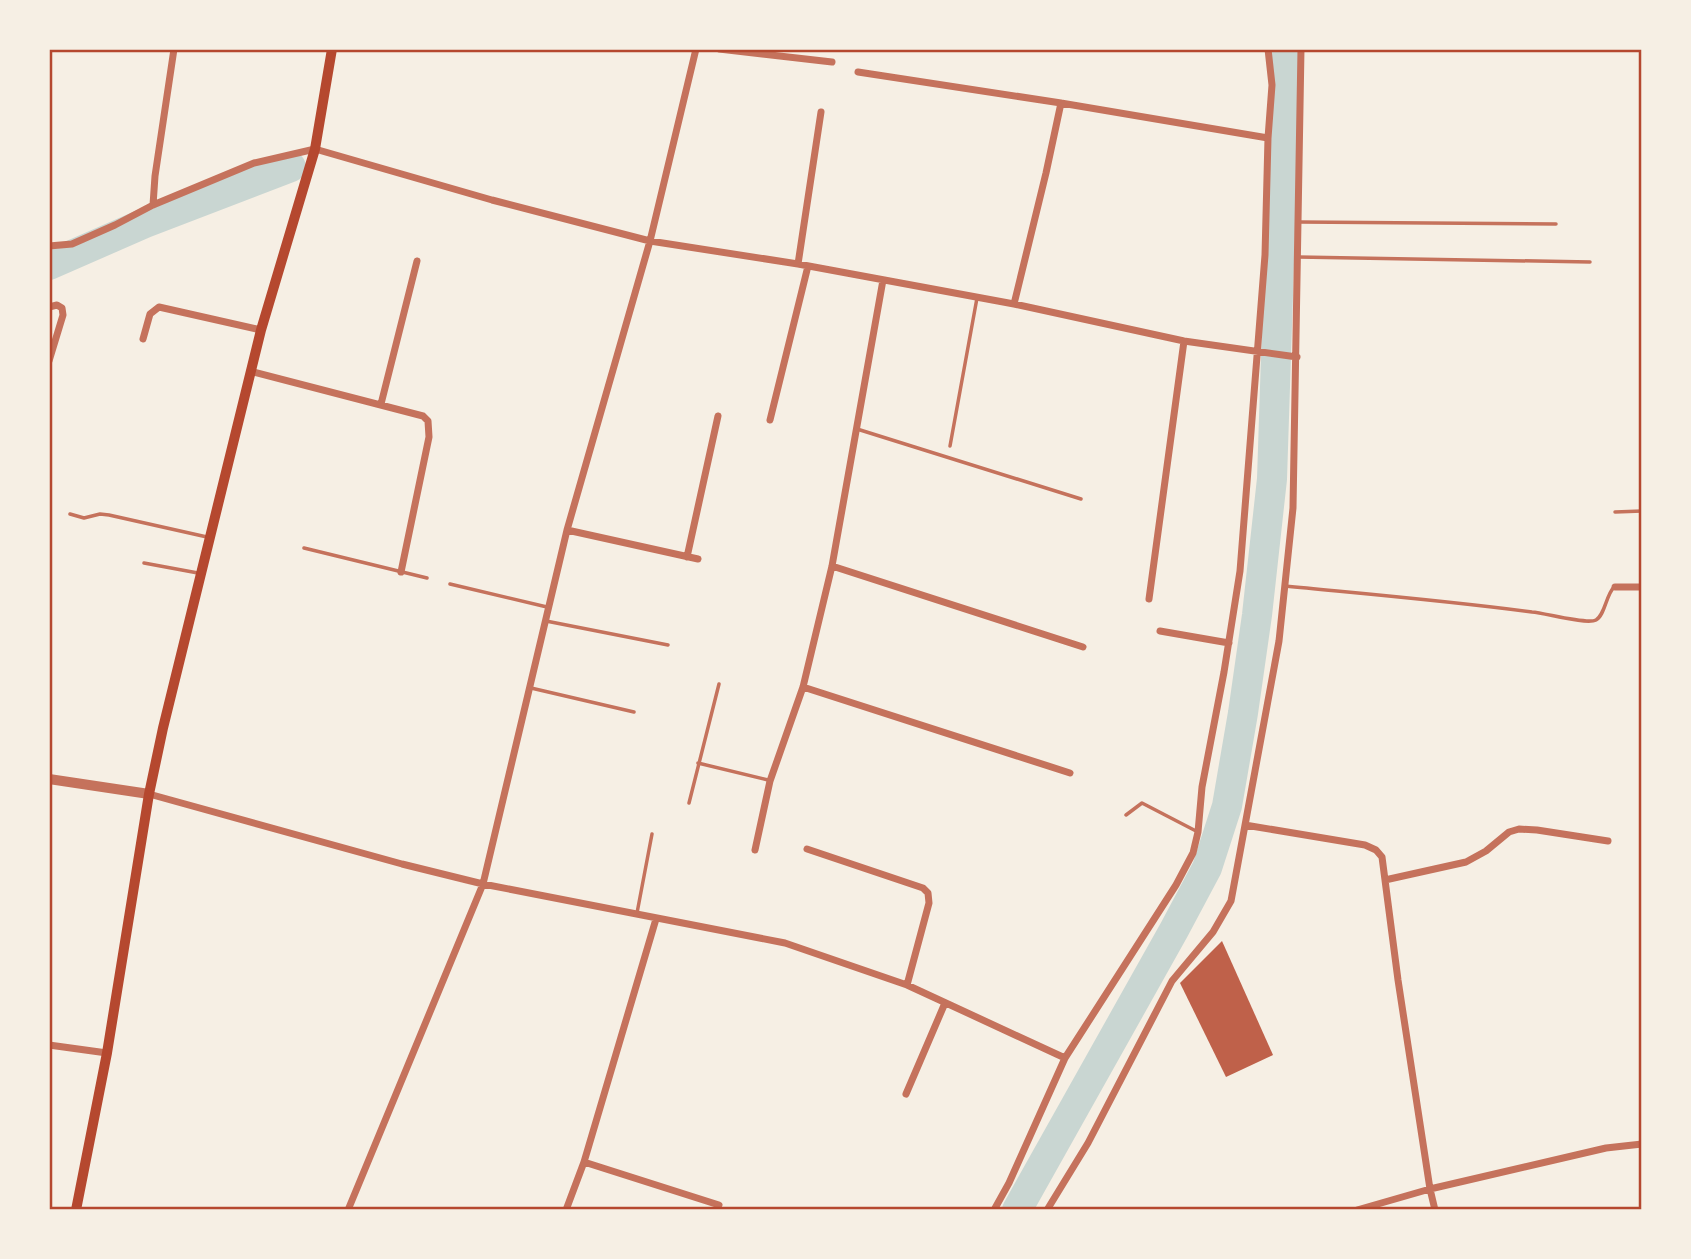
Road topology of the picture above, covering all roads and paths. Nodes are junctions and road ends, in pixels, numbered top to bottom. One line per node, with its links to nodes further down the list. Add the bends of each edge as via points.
1 (174, 49): 13 (street)
2 (332, 49): 12 (main road)
3 (696, 49): 16 (street)
4 (719, 49): 7 (street)
5 (1268, 49): 11 (street, via 1272,85)
6 (1301, 49): 14 (street)
7 (832, 62)
8 (858, 72): 9 (street)
9 (1061, 103): 11 (street); 25 (street)
10 (821, 113): 21 (street)
11 (1268, 138): 30 (street)
12 (315, 149): 13 (street, via 254,163); 16 (street); 27 (main road)
13 (153, 205): 17 (street, via 72,244)
14 (1298, 222): 15 (lane); 18 (street)
15 (1556, 224)
16 (650, 241): 21 (street); 43 (street)
17 (49, 246)
18 (1298, 257): 20 (lane); 31 (street)
19 (418, 261): 34 (street)
20 (1590, 262)
21 (798, 264): 22 (street)
22 (808, 266): 23 (street); 36 (street)
23 (883, 280): 24 (street); 37 (street)
24 (977, 298): 25 (street); 38 (lane)
25 (1014, 304): 29 (street)
26 (49, 307): 32 (street, via 62,308 62,315)
27 (261, 330): 28 (street, via 159,307 150,314); 33 (main road)
28 (143, 339)
29 (1184, 341): 30 (street); 57 (street)
30 (1262, 352): 31 (street); 61 (street)
31 (1294, 357): 54 (street, via 1293,508)
32 (49, 360)
33 (250, 372): 34 (street); 44 (main road)
34 (381, 404): 50 (street, via 423,416 429,426)
35 (718, 416): 46 (street)
36 (770, 420)
37 (857, 429): 39 (lane); 49 (street)
38 (950, 446)
39 (1081, 499)
40 (1642, 511): 41 (lane)
41 (1615, 512)
42 (70, 514): 44 (lane, via 84,518 109,514)
43 (567, 530): 46 (street); 58 (street)
44 (209, 538): 51 (main road)
45 (304, 548): 50 (lane)
46 (687, 557): 47 (street)
47 (698, 559)
48 (144, 563): 51 (lane)
49 (832, 566): 63 (street); 65 (street)
50 (401, 572): 52 (lane)
51 (200, 573): 72 (main road)
52 (427, 578)
53 (450, 584): 58 (lane)
54 (1285, 586): 55 (lane, via 1535,612 1578,621 1597,620); 75 (street)
55 (1615, 587): 56 (street)
56 (1642, 587)
57 (1149, 599)
58 (550, 608): 59 (street)
59 (546, 621): 62 (lane); 66 (street)
60 (1160, 631): 61 (street)
61 (1229, 643): 76 (street)
62 (668, 645)
63 (1083, 648)
64 (719, 684): 68 (lane)
65 (803, 687): 69 (street); 71 (street)
66 (529, 688): 67 (lane); 82 (street)
67 (634, 712)
68 (698, 764): 71 (lane); 73 (lane)
69 (1070, 773)
70 (49, 779): 72 (street)
71 (770, 781): 80 (street)
72 (149, 794): 82 (street); 88 (main road)
73 (689, 803)
74 (1126, 815): 76 (lane, via 1142,803)
75 (1245, 824): 81 (street, via 1365,845 1382,857); 99 (street, via 1231,901 1213,932 1172,981 1088,1143)
76 (1198, 832): 89 (street, via 1176,885)
77 (652, 834): 83 (lane)
78 (1608, 841): 81 (street, via 1519,829 1466,862)
79 (807, 849): 85 (street, via 928,893)
80 (755, 850)
81 (1385, 880): 93 (street)
82 (483, 884): 83 (street); 96 (street)
83 (637, 915): 84 (street)
84 (656, 919): 85 (street, via 785,943); 92 (street)
85 (906, 985): 86 (street)
86 (945, 1003): 89 (street); 90 (street)
87 (49, 1045): 88 (street)
88 (107, 1053): 95 (main road)
89 (1065, 1058): 98 (street)
90 (906, 1094)
91 (1642, 1144): 93 (street, via 1606,1148)
92 (584, 1162): 94 (street); 97 (street)
93 (1430, 1189): 100 (street); 101 (street)
94 (719, 1205)
95 (76, 1210)
96 (348, 1210)
97 (566, 1210)
98 (994, 1210)
99 (1047, 1210)
100 (1357, 1210)
101 (1435, 1210)

